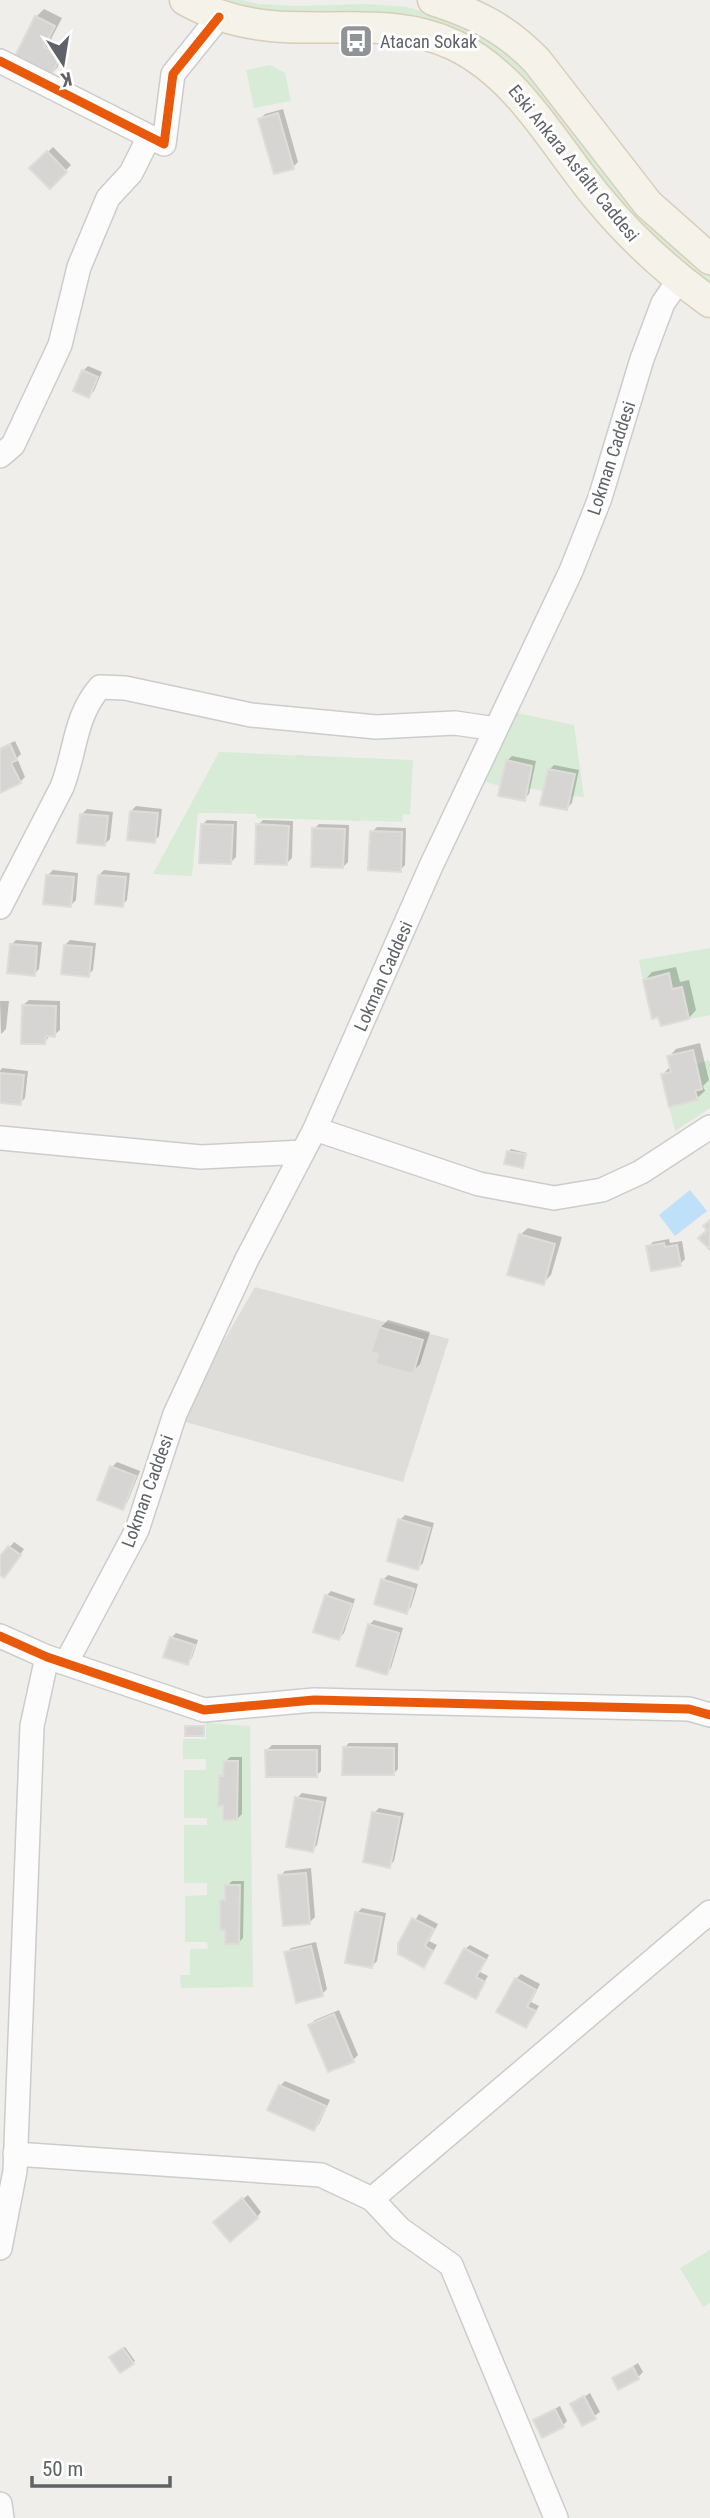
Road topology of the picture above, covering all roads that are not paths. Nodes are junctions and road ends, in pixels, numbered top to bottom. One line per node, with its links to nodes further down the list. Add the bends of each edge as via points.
1 (185, 0): 3 (main road, Eski Ankara Asfaltı Caddesi)
2 (433, 0): 6 (main road, Eski Ankara Asfaltı Caddesi, via 494,24 517,40 648,204)
3 (219, 16): 5 (street, via 173,74); 7 (main road, Eski Ankara Asfaltı Caddesi, via 272,27 384,26 432,35 455,46 502,76 598,198)
4 (0, 61): 5 (street)
5 (157, 141): 9 (street, via 108,198 79,267 60,345 13,445)
6 (710, 259)
7 (679, 280): 8 (main road, Eski Ankara Asfaltı Caddesi); 10 (street, Lokman Caddesi, via 663,303 646,348 600,498 571,571)
8 (710, 302)
9 (0, 456)
10 (496, 729): 11 (street, via 455,723 376,727 251,715 125,688 100,687 87,702 62,787); 13 (street, Lokman Caddesi)
11 (0, 907)
12 (710, 1128): 13 (street, via 641,1172 602,1190 554,1198 479,1184)
13 (315, 1129): 15 (street, Lokman Caddesi)
14 (0, 1138): 15 (street, via 201,1157)
15 (303, 1152): 17 (street, Lokman Caddesi, via 175,1414 137,1530)
16 (0, 1636): 17 (street)
17 (56, 1660): 18 (street, via 204,1710 314,1700); 20 (street, Lokman Caddesi, via 32,1726)
18 (703, 1710)
19 (710, 1912): 21 (street)
20 (15, 2154): 21 (street, via 321,2175); 22 (street, Lokman Caddesi)
21 (372, 2199): 25 (street, via 400,2229 451,2264)
22 (0, 2248)
23 (0, 2504): 24 (street)
24 (2, 2518)
25 (556, 2518)

